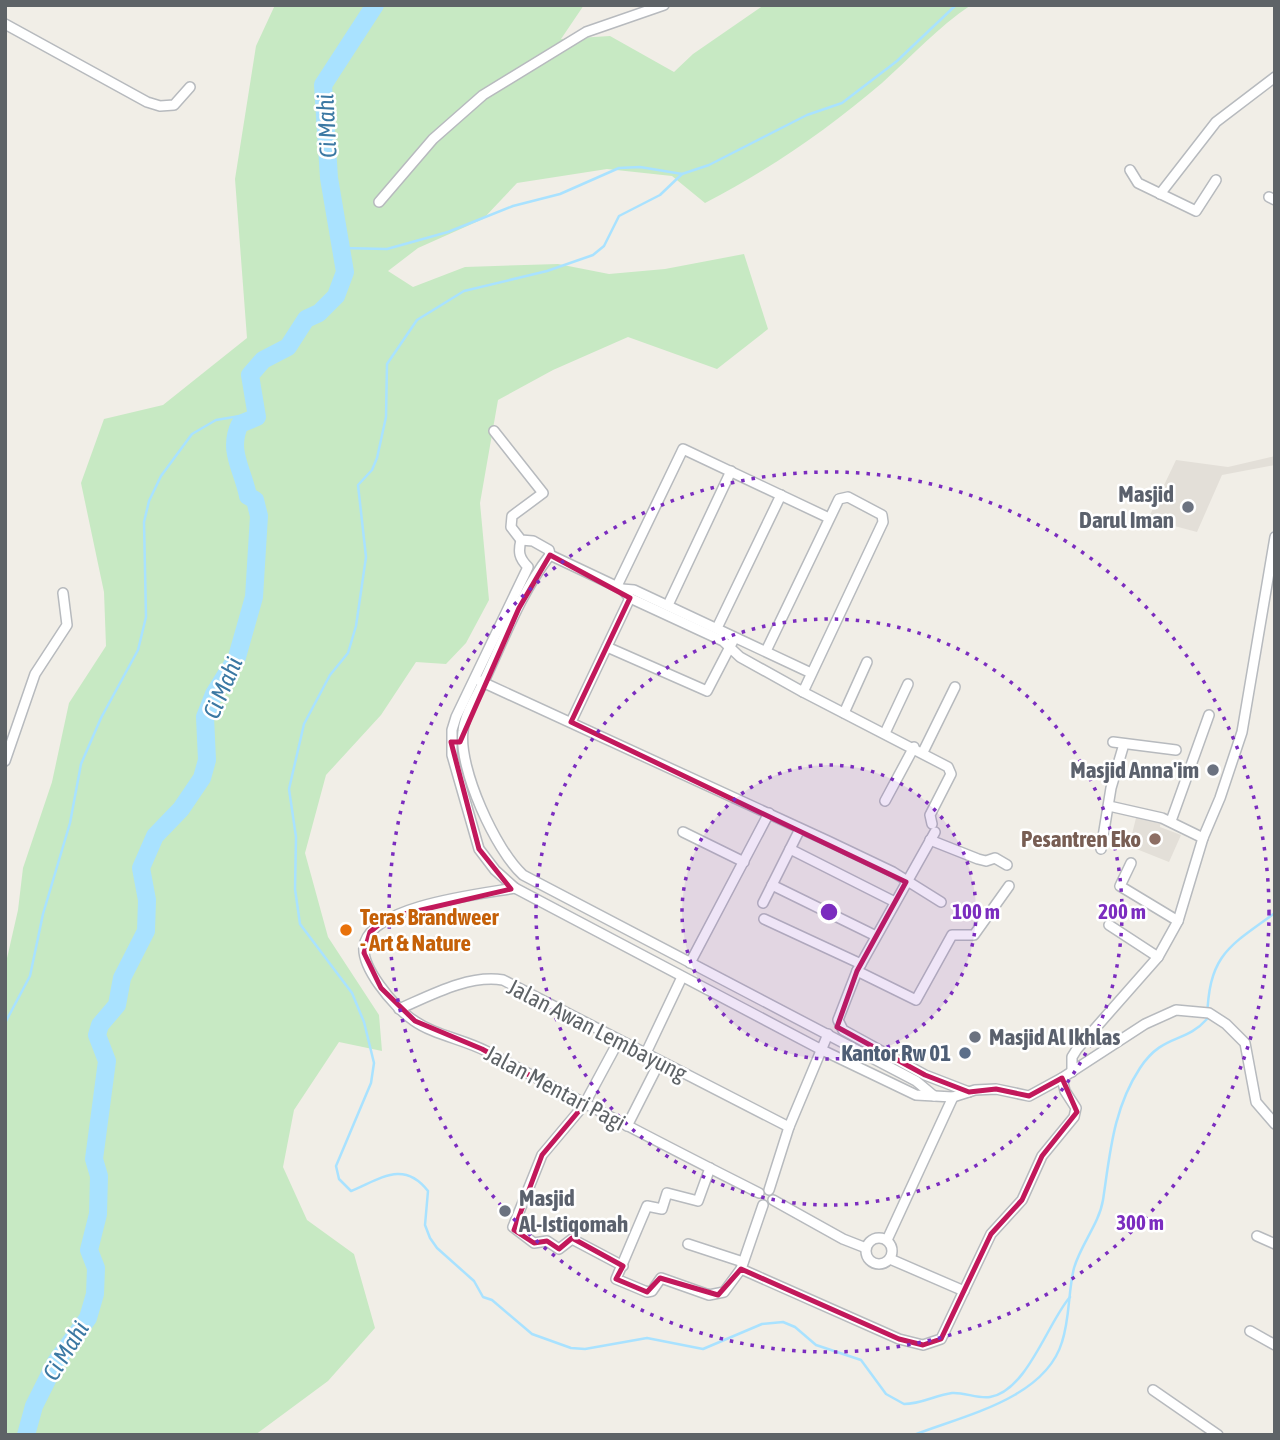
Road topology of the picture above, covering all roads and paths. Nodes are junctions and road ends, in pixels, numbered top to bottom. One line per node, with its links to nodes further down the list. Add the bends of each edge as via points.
1 (664, 5): 8 (street, via 586,32 483,95 433,139)
2 (5, 24): 4 (street, via 147,102 174,105)
3 (1275, 78): 7 (street, via 1216,122)
4 (190, 88)
5 (1130, 170): 7 (street, via 1138,183)
6 (1216, 180): 7 (street, via 1196,211)
7 (1160, 194)
8 (379, 202)
9 (494, 431): 14 (street, via 542,493 512,516 511,527)
10 (731, 471): 11 (street); 18 (street, via 682,449); 21 (street)
11 (781, 495): 12 (street); 22 (street)
12 (829, 518): 26 (street); 28 (street, via 844,496 884,519)
13 (1275, 537): 52 (street, via 1242,732)
14 (521, 540): 15 (street, via 533,541); 16 (street, via 518,550)
15 (550, 555): 17 (street); 18 (street)
16 (528, 567): 17 (street); 23 (street)
17 (538, 572): 23 (street)
18 (620, 588): 20 (street); 21 (street)
19 (62, 593): 44 (street, via 67,625 35,674)
20 (630, 598): 24 (street); 25 (street)
21 (668, 605): 22 (street)
22 (717, 628): 24 (street)
23 (500, 636): 29 (street)
24 (733, 641): 25 (street, via 707,691); 26 (street); 32 (street, via 740,657)
25 (607, 647): 35 (street)
26 (766, 652): 28 (street)
27 (867, 662): 33 (street)
28 (811, 673): 32 (street)
29 (479, 680): 35 (street); 37 (street, via 456,717); 38 (street, via 464,722)
30 (908, 684): 36 (street)
31 (955, 687): 43 (street)
32 (803, 692): 33 (street)
33 (844, 713): 36 (street)
34 (1209, 715): 48 (street)
35 (571, 722): 47 (street)
36 (885, 733): 41 (street)
37 (451, 742): 38 (street); 61 (street, via 479,849)
38 (463, 742): 70 (street, via 480,803 510,864)
39 (1113, 742): 40 (street)
40 (1125, 744): 42 (street); 46 (street)
41 (914, 747): 43 (street); 45 (street)
42 (1176, 750)
43 (923, 752): 50 (street, via 948,767 951,774 930,816)
44 (5, 761)
45 (886, 801)
46 (1109, 806): 48 (street); 54 (street)
47 (769, 814): 55 (street); 58 (street)
48 (1171, 821): 52 (street)
49 (683, 832): 55 (street)
50 (932, 832): 57 (street, via 978,859 995,858); 58 (street)
51 (798, 833): 53 (street)
52 (1203, 838): 66 (street)
53 (790, 849): 59 (street); 62 (street)
54 (1101, 849)
55 (744, 862): 70 (street)
56 (1131, 863): 66 (street, via 1120,887)
57 (1007, 865)
58 (906, 882): 62 (street); 63 (street)
59 (772, 885): 64 (street); 68 (street)
60 (1009, 886): 71 (street, via 974,935 952,935 916,1000)
61 (515, 888): 72 (street); 73 (street, Jalan Mentari Pagi, via 456,898 377,925 365,942 364,953 381,988)
62 (895, 902): 68 (street)
63 (941, 902)
64 (764, 903)
65 (764, 919): 71 (street)
66 (1178, 921): 69 (street)
67 (1109, 925): 69 (street)
68 (876, 936): 71 (street)
69 (1158, 957): 79 (street, via 1077,1049)
70 (690, 963): 72 (street, via 681,965); 74 (street)
71 (859, 968): 81 (street, via 839,1014 839,1026 930,1078)
72 (681, 976): 76 (street); 77 (street)
73 (399, 1009): 75 (street, Jalan Awan Lembayung, via 439,992 494,979 512,984); 84 (street, Jalan Mentari Pagi)
74 (828, 1034): 76 (street); 82 (street, via 916,1081)
75 (618, 1042): 77 (street, Jalan Awan Lembayung); 84 (street)
76 (820, 1049): 82 (street, via 908,1093); 87 (street)
77 (645, 1055): 78 (street, Jalan Awan Lembayung)
78 (659, 1063): 86 (street); 87 (street, Jalan Awan Lembayung)
79 (1072, 1072): 80 (street); 85 (street, via 1145,1024 1176,1010 1209,1013 1245,1043 1256,1102)
80 (1062, 1078): 81 (street, via 1029,1096 996,1089); 100 (street, via 1077,1112 1042,1156 1022,1200 991,1234)
81 (969, 1092): 83 (street)
82 (934, 1096): 83 (street)
83 (953, 1097): 93 (street)
84 (584, 1105): 86 (street, Jalan Mentari Pagi); 99 (street, via 542,1156 513,1227 534,1243 547,1241 559,1249 572,1239)
85 (1275, 1124)
86 (626, 1126): 88 (street, Jalan Mentari Pagi)
87 (789, 1127): 89 (street)
88 (710, 1168): 89 (street, Jalan Mentari Pagi); 99 (street, via 698,1201 667,1193 662,1209 647,1206)
89 (764, 1192): 90 (street); 91 (street, via 758,1200)
90 (773, 1200): 91 (street); 96 (street)
91 (763, 1205): 98 (street)
92 (1257, 1236): 95 (street)
93 (887, 1240): 96 (street, via 875,1239); 97 (street, via 892,1247)
94 (688, 1244): 98 (street)
95 (1275, 1244)
96 (866, 1248): 97 (street, via 868,1259 875,1264)
97 (890, 1259): 100 (street)
98 (742, 1265): 99 (street, via 724,1292 701,1293 661,1278 647,1292 616,1279); 100 (street, via 899,1339 923,1345 941,1339)
99 (623, 1266)
100 (964, 1291)
101 (1250, 1331): 102 (street)
102 (1275, 1345)
103 (1153, 1390): 104 (street)
104 (1218, 1435)

